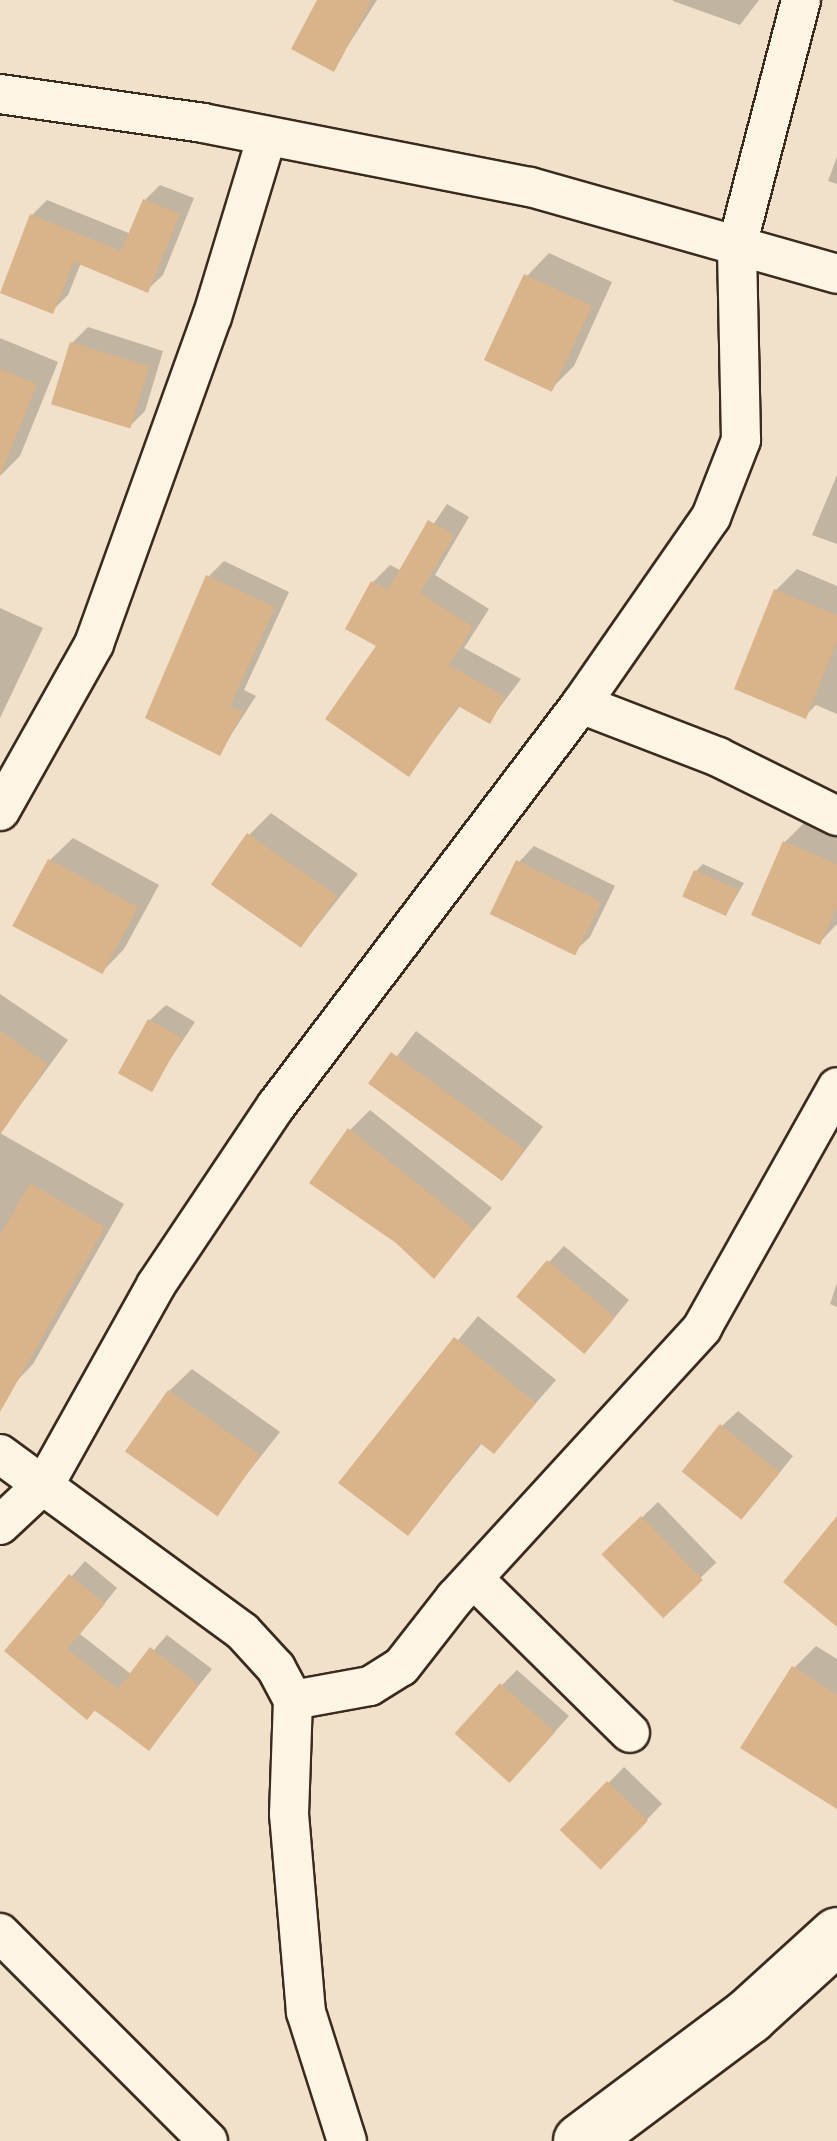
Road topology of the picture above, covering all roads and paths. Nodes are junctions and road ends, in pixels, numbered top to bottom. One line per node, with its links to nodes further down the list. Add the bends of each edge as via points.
1 (800, 0): 4 (street)
2 (0, 94): 3 (street)
3 (267, 136): 4 (street, via 530,187); 7 (street, via 231,261 94,644)
4 (737, 246): 5 (street); 6 (street, via 741,440 711,517)
5 (837, 274)
6 (582, 704): 8 (street, via 718,756); 11 (street, via 276,1106 156,1284)
7 (0, 810)
8 (837, 816)
9 (837, 1087): 13 (street, via 702,1328)
10 (0, 1454): 11 (street)
11 (46, 1482): 12 (street); 14 (street, via 243,1632 276,1668)
12 (0, 1525)
13 (474, 1579): 14 (street, via 401,1667 370,1686); 15 (street)
14 (293, 1700): 19 (street, via 289,1814 306,2012)
15 (630, 1733)
16 (0, 1933): 18 (street)
17 (837, 1936): 20 (street, via 748,2016)
18 (208, 2141)
19 (347, 2141)
20 (581, 2141)

